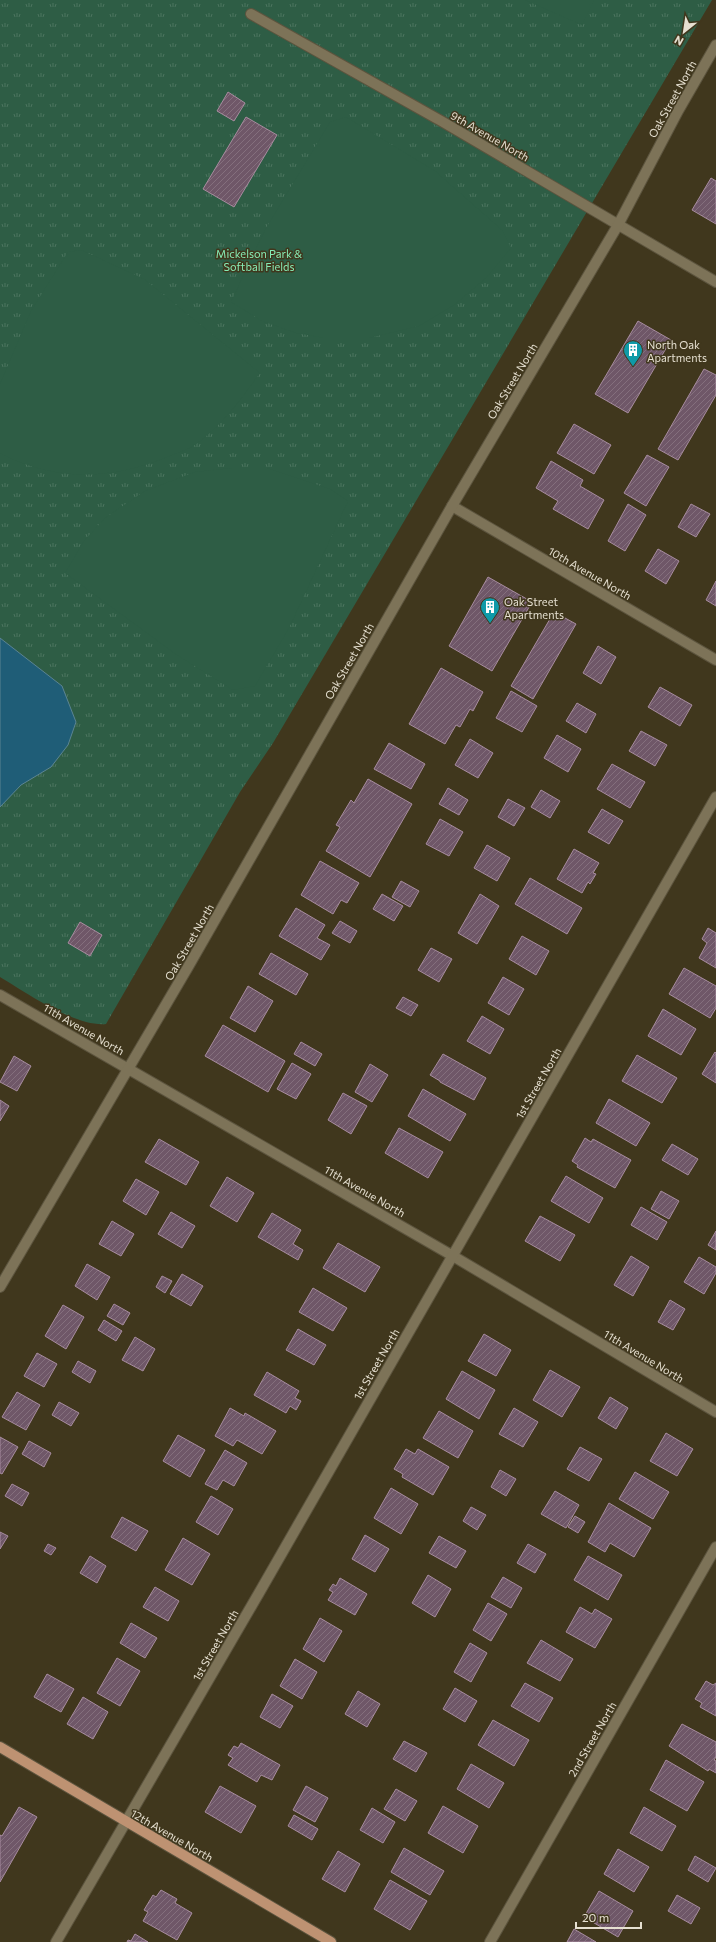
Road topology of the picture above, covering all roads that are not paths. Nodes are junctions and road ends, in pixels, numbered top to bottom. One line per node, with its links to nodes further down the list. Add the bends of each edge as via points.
1 (251, 14): 3 (street, 9th Avenue North, via 443,122)
2 (716, 45): 3 (street, Oak Street North)
3 (618, 225): 4 (street, 9th Avenue North); 5 (street, Oak Street North)
4 (716, 282)
5 (452, 506): 6 (street, 10th Avenue North); 9 (street, Oak Street North)
6 (716, 660)
7 (716, 797): 10 (street, 1st Street North)
8 (0, 994): 9 (street, 11th Avenue North)
9 (129, 1069): 10 (street, 11th Avenue North); 11 (street, Oak Street North)
10 (453, 1256): 12 (street, 11th Avenue North); 15 (street, 1st Street North)
11 (0, 1287)
12 (716, 1412)
13 (716, 1547): 18 (street, 2nd Street North)
14 (0, 1747): 15 (main road, 12th Avenue North)
15 (126, 1822): 16 (street, 1st Street North); 17 (main road, 12th Avenue North)
16 (56, 1942)
17 (331, 1942)
18 (490, 1942)

